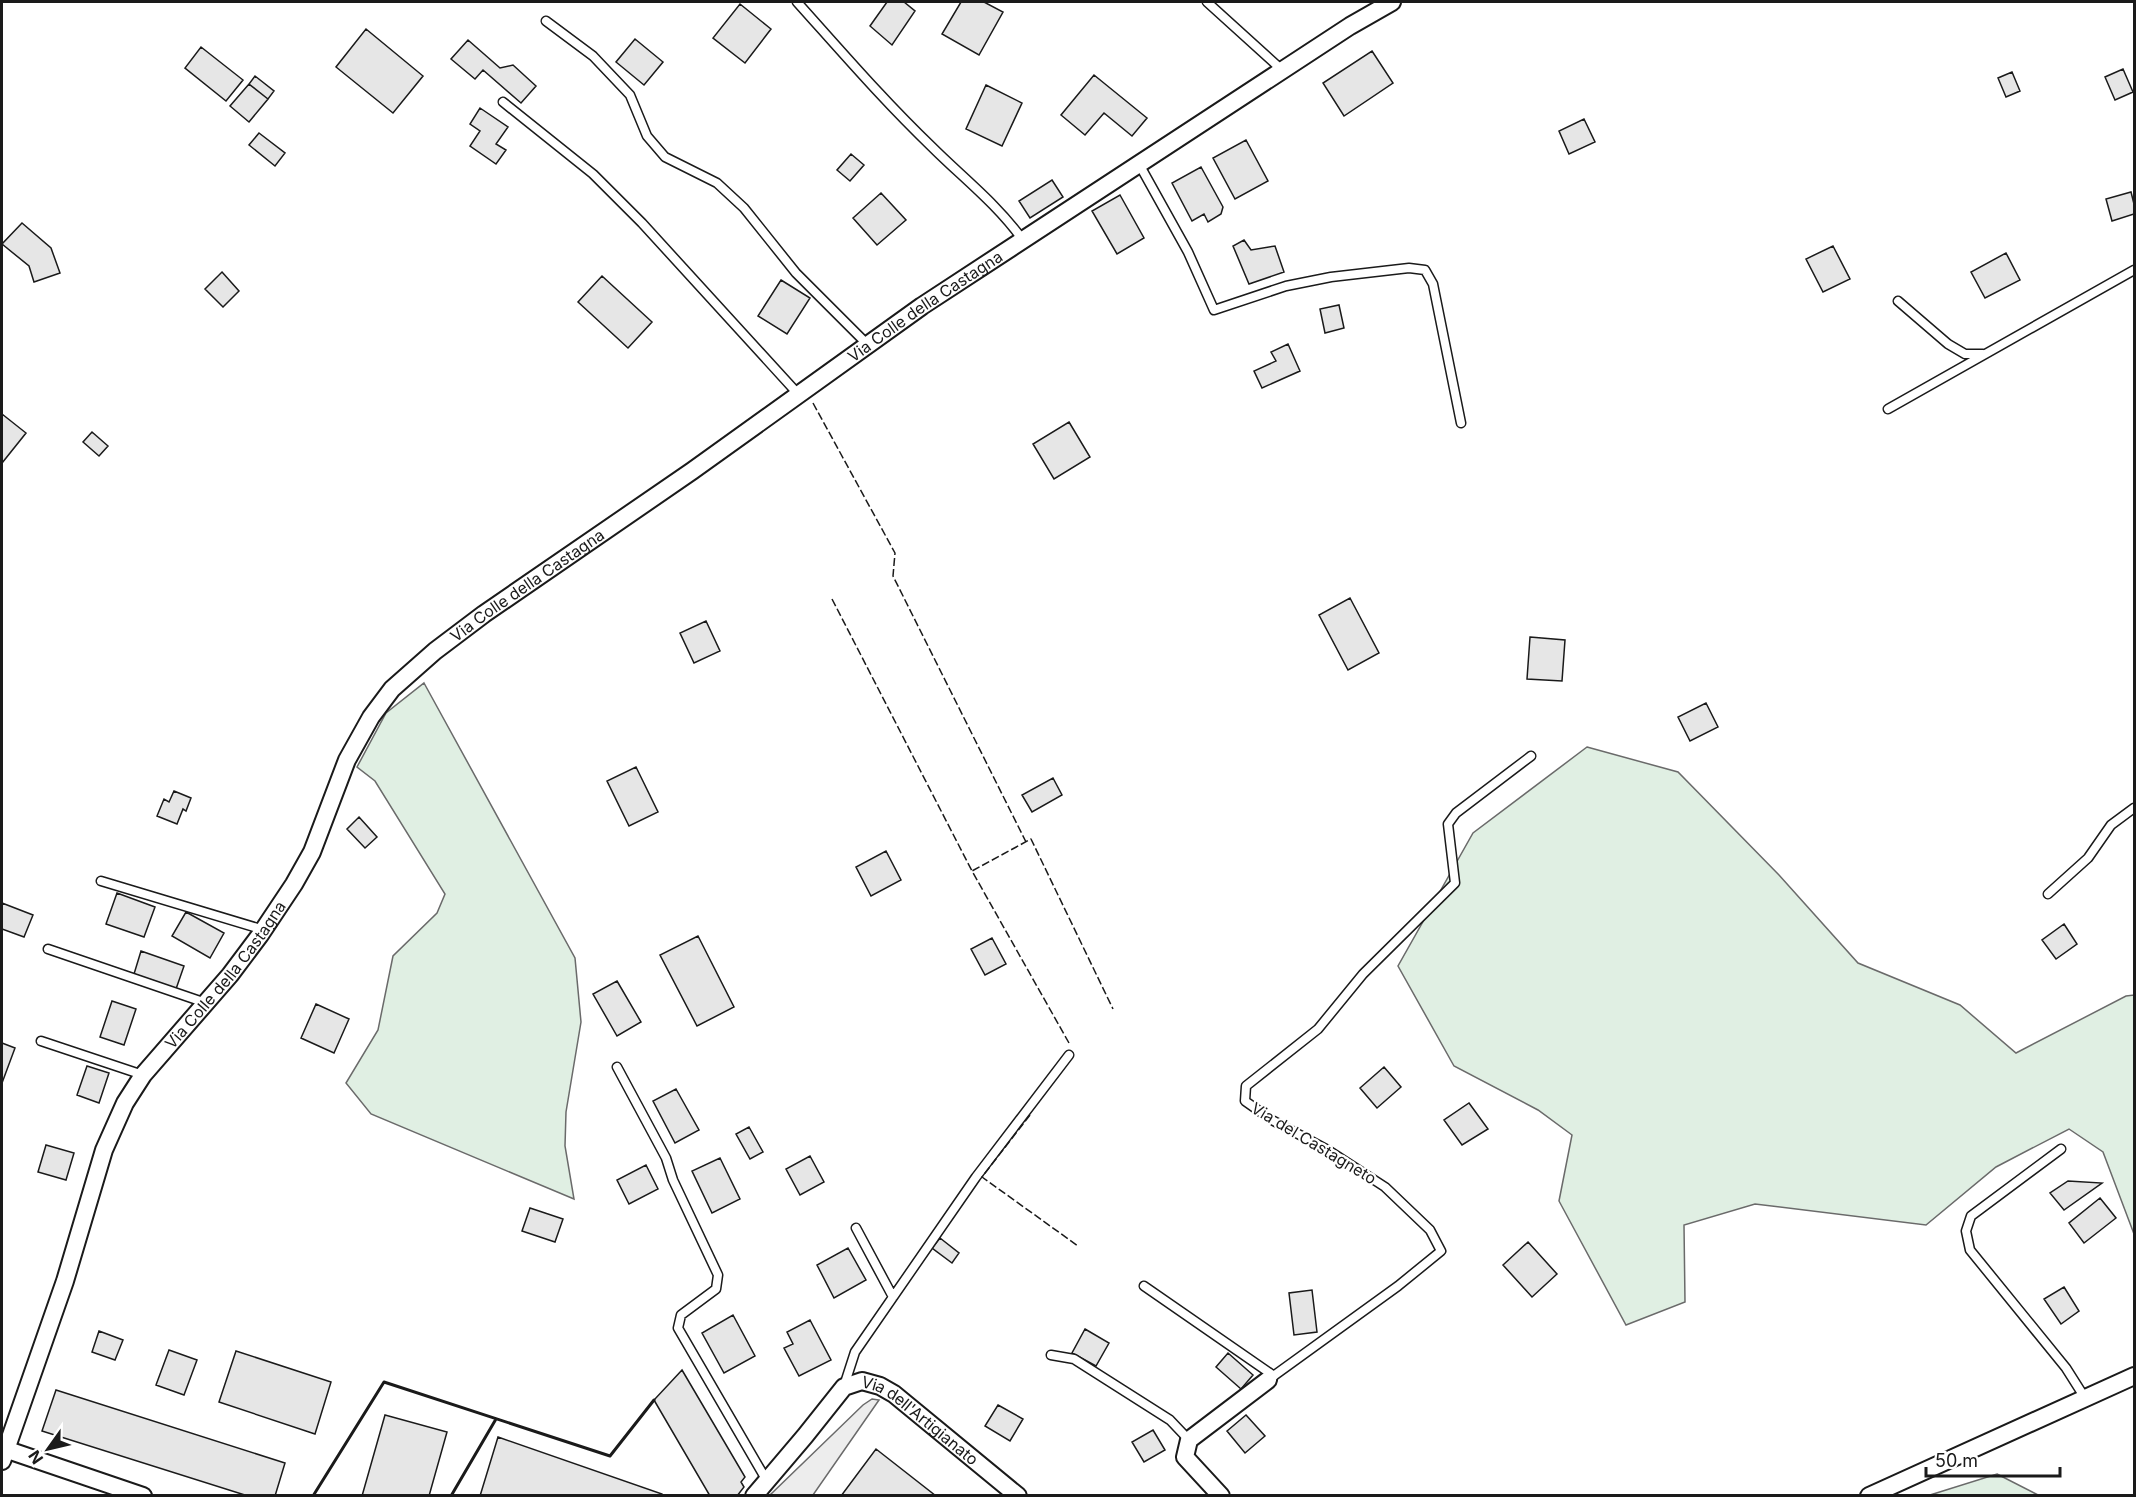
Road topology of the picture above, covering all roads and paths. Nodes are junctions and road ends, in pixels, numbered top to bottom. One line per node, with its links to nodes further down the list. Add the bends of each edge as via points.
1 (797, 2): 8 (lane, via 873,87 1010,222)
2 (1207, 2): 5 (lane)
3 (1392, 2): 5 (street, Via Colle della Castagna)
4 (546, 21): 11 (lane, via 593,56 630,95 647,136 665,157 717,183 744,208 796,273)
5 (1282, 70): 7 (street, Via Colle della Castagna)
6 (503, 102): 13 (lane, via 601,182)
7 (1139, 164): 8 (street, Via Colle della Castagna); 15 (lane, via 1215,310 1286,286 1331,277 1409,268 1425,270 1432,284)
8 (1022, 239): 11 (street, Via Colle della Castagna)
9 (2134, 270): 12 (lane)
10 (1898, 301): 12 (lane, via 1948,344 1965,354)
11 (868, 345): 13 (street, Via Colle della Castagna)
12 (1986, 354): 14 (lane)
13 (800, 395): 20 (street, Via Colle della Castagna, via 484,614 392,689 347,760 312,852)
14 (1888, 409)
15 (1461, 423)
16 (1532, 756): 33 (lane, Via del Castagneto, via 1456,813 1448,824 1455,883 1363,975 1318,1029 1246,1086 1245,1101 1385,1186 1430,1230 1441,1251)
17 (2134, 808): 19 (lane, via 2111,825 2088,858)
18 (100, 881): 20 (lane)
19 (2048, 894)
20 (264, 930): 22 (street, Via Colle della Castagna)
21 (48, 949): 22 (lane)
22 (206, 1003): 26 (street, Via Colle della Castagna)
23 (41, 1041): 26 (lane)
24 (1070, 1055): 30 (lane, via 976,1177)
25 (617, 1067): 38 (lane, via 666,1158 718,1275 716,1289 681,1315 678,1328)
26 (143, 1075): 37 (street, Via Colle della Castagna, via 125,1103 104,1150 65,1281)
27 (2061, 1149): 35 (lane, via 1971,1216 1966,1231 1970,1250 2066,1368)
28 (856, 1228): 30 (lane)
29 (1144, 1286): 33 (lane)
30 (893, 1297): 34 (lane, via 855,1352)
31 (1052, 1355): 36 (lane, via 1074,1359 1170,1420)
32 (2134, 1376): 35 (street)
33 (1271, 1378): 36 (street, Via del Castagneto)
34 (844, 1387): 38 (street, Via dell'Artigianato); 41 (street, Via dell'Artigianato, via 862,1381 894,1394)
35 (2085, 1398): 43 (street)
36 (1189, 1440): 42 (street, via 1185,1457)
37 (3, 1452): 39 (street)
38 (767, 1482): 40 (street, Via dell'Artigianato)
39 (143, 1496)
40 (754, 1496)
41 (1018, 1496)
42 (1221, 1496)
43 (1869, 1496)

